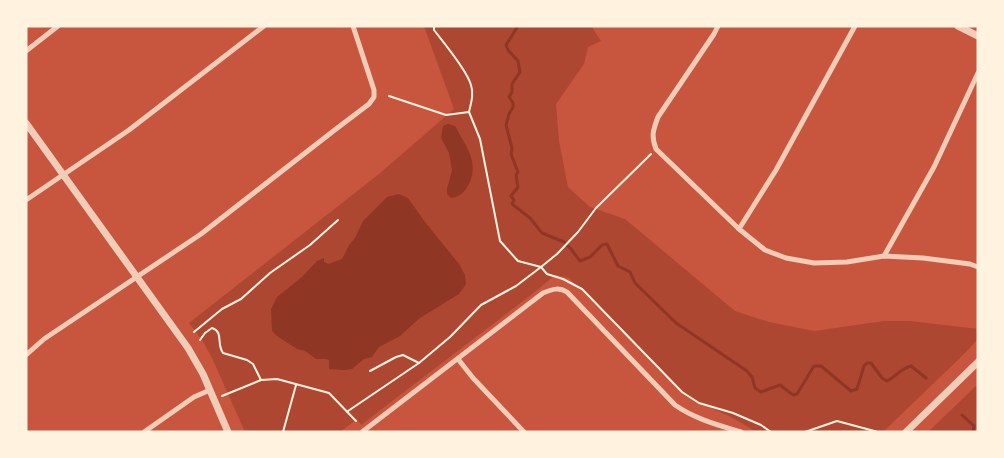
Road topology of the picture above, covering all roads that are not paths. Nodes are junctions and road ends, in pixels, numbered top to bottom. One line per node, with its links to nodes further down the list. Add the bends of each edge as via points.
1 (58, 26): 8 (street)
2 (264, 26): 11 (street, via 146,118)
3 (353, 26): 16 (street, via 374,90 369,104 191,242)
4 (718, 26): 13 (street, via 658,117 652,140 656,150)
5 (855, 26): 13 (street, via 776,170)
6 (958, 26): 7 (street)
7 (978, 36)
8 (26, 51)
9 (978, 73): 14 (street, via 934,167)
10 (26, 123): 11 (street)
11 (63, 175): 12 (street); 16 (street)
12 (26, 200)
13 (739, 229): 14 (street, via 765,250 795,260 847,262)
14 (884, 256): 15 (street)
15 (978, 267)
16 (137, 277): 17 (street, via 44,339); 20 (street, via 194,356)
17 (26, 355)
18 (458, 359): 23 (street); 24 (street); 25 (street, via 543,293 562,289 675,405 700,420)
19 (978, 362): 26 (street)
20 (210, 390): 21 (street, via 194,397); 22 (street)
21 (144, 432)
22 (228, 432)
23 (362, 432)
24 (524, 432)
25 (741, 432)
26 (906, 432)

